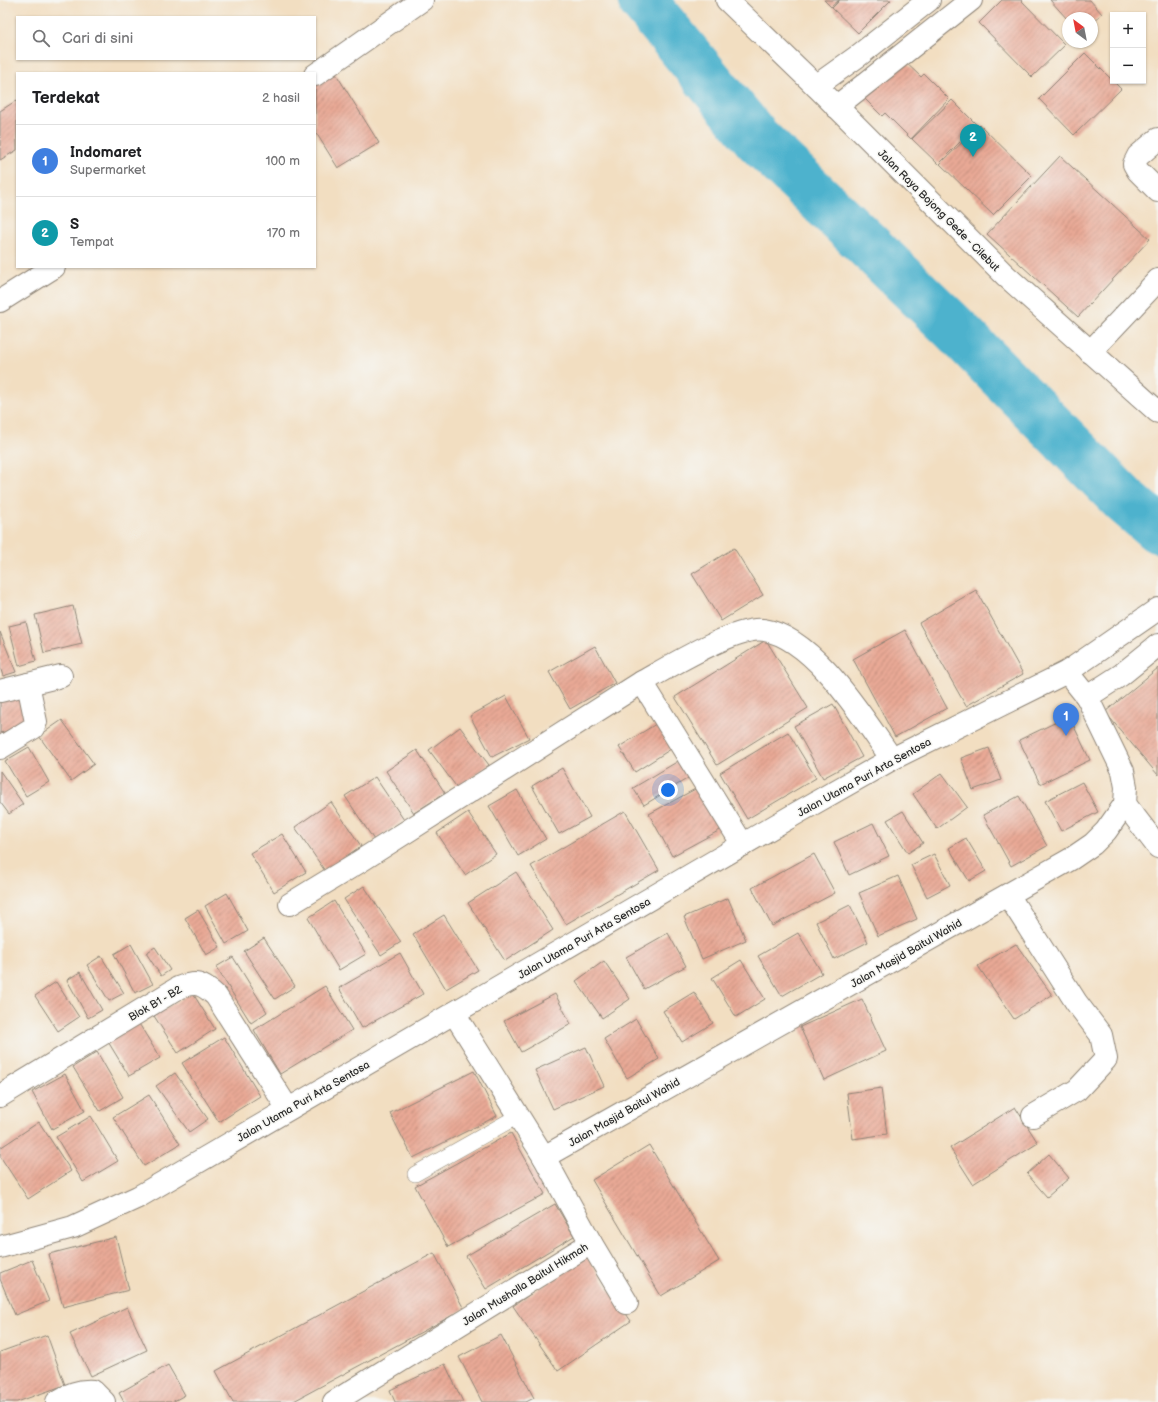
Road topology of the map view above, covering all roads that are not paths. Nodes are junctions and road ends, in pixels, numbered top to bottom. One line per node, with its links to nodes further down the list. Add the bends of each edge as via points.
1 (422, 0): 5 (street)
2 (727, 0): 6 (street, Jalan Raya Bojong Gede - Cilebut)
3 (929, 0): 6 (street)
4 (970, 0): 7 (street)
5 (316, 74)
6 (816, 86): 7 (street, Jalan Raya Bojong Gede - Cilebut)
7 (836, 107): 13 (street, Jalan Raya Bojong Gede - Cilebut, via 1005,275)
8 (1158, 139): 9 (street, via 1138,156 1134,164 1138,172)
9 (1158, 191)
10 (52, 268): 12 (street)
11 (1158, 280): 13 (street)
12 (0, 301)
13 (1090, 352): 14 (street, Jalan Raya Bojong Gede - Cilebut)
14 (1158, 412)
15 (1157, 610): 17 (street, Jalan Utama Puri Arta Sentosa)
16 (1156, 652): 22 (street)
17 (1067, 672): 22 (street); 24 (street, Jalan Utama Puri Arta Sentosa)
18 (61, 676): 20 (street)
19 (642, 682): 24 (street, via 720,641 746,632 764,630 790,638 836,681); 26 (street); 29 (street)
20 (28, 684): 21 (street); 23 (street, via 36,722 33,728)
21 (0, 691)
22 (1087, 696): 25 (street, via 1123,771 1126,787)
23 (0, 748)
24 (892, 759): 26 (street, Jalan Utama Puri Arta Sentosa)
25 (1125, 804): 27 (street); 28 (street, Jalan Masjid Baitul Wahid, via 1106,831 1093,844)
26 (744, 845): 30 (street, Jalan Utama Puri Arta Sentosa)
27 (1158, 847)
28 (1008, 895): 34 (street, via 1076,1002 1101,1035 1106,1059 1077,1090); 35 (street, Jalan Masjid Baitul Wahid)
29 (290, 904)
30 (454, 1013): 32 (street, Jalan Utama Puri Arta Sentosa); 33 (street, Jalan Musholla Baitul Hikmah)
31 (0, 1096): 32 (street, Blok B1 - B2, via 178,988 191,983 205,986 216,996)
32 (288, 1109): 38 (street, Jalan Utama Puri Arta Sentosa, via 138,1197 103,1214 73,1227)
33 (518, 1116): 35 (street, Jalan Musholla Baitul Hikmah); 36 (lane)
34 (1033, 1116)
35 (544, 1157): 37 (street, Jalan Musholla Baitul Hikmah)
36 (415, 1174)
37 (591, 1243): 39 (street); 42 (street, Jalan Musholla Baitul Hikmah)
38 (0, 1247)
39 (627, 1303)
40 (57, 1402): 41 (street, via 69,1394 82,1390 93,1391)
41 (104, 1402)
42 (334, 1402)

